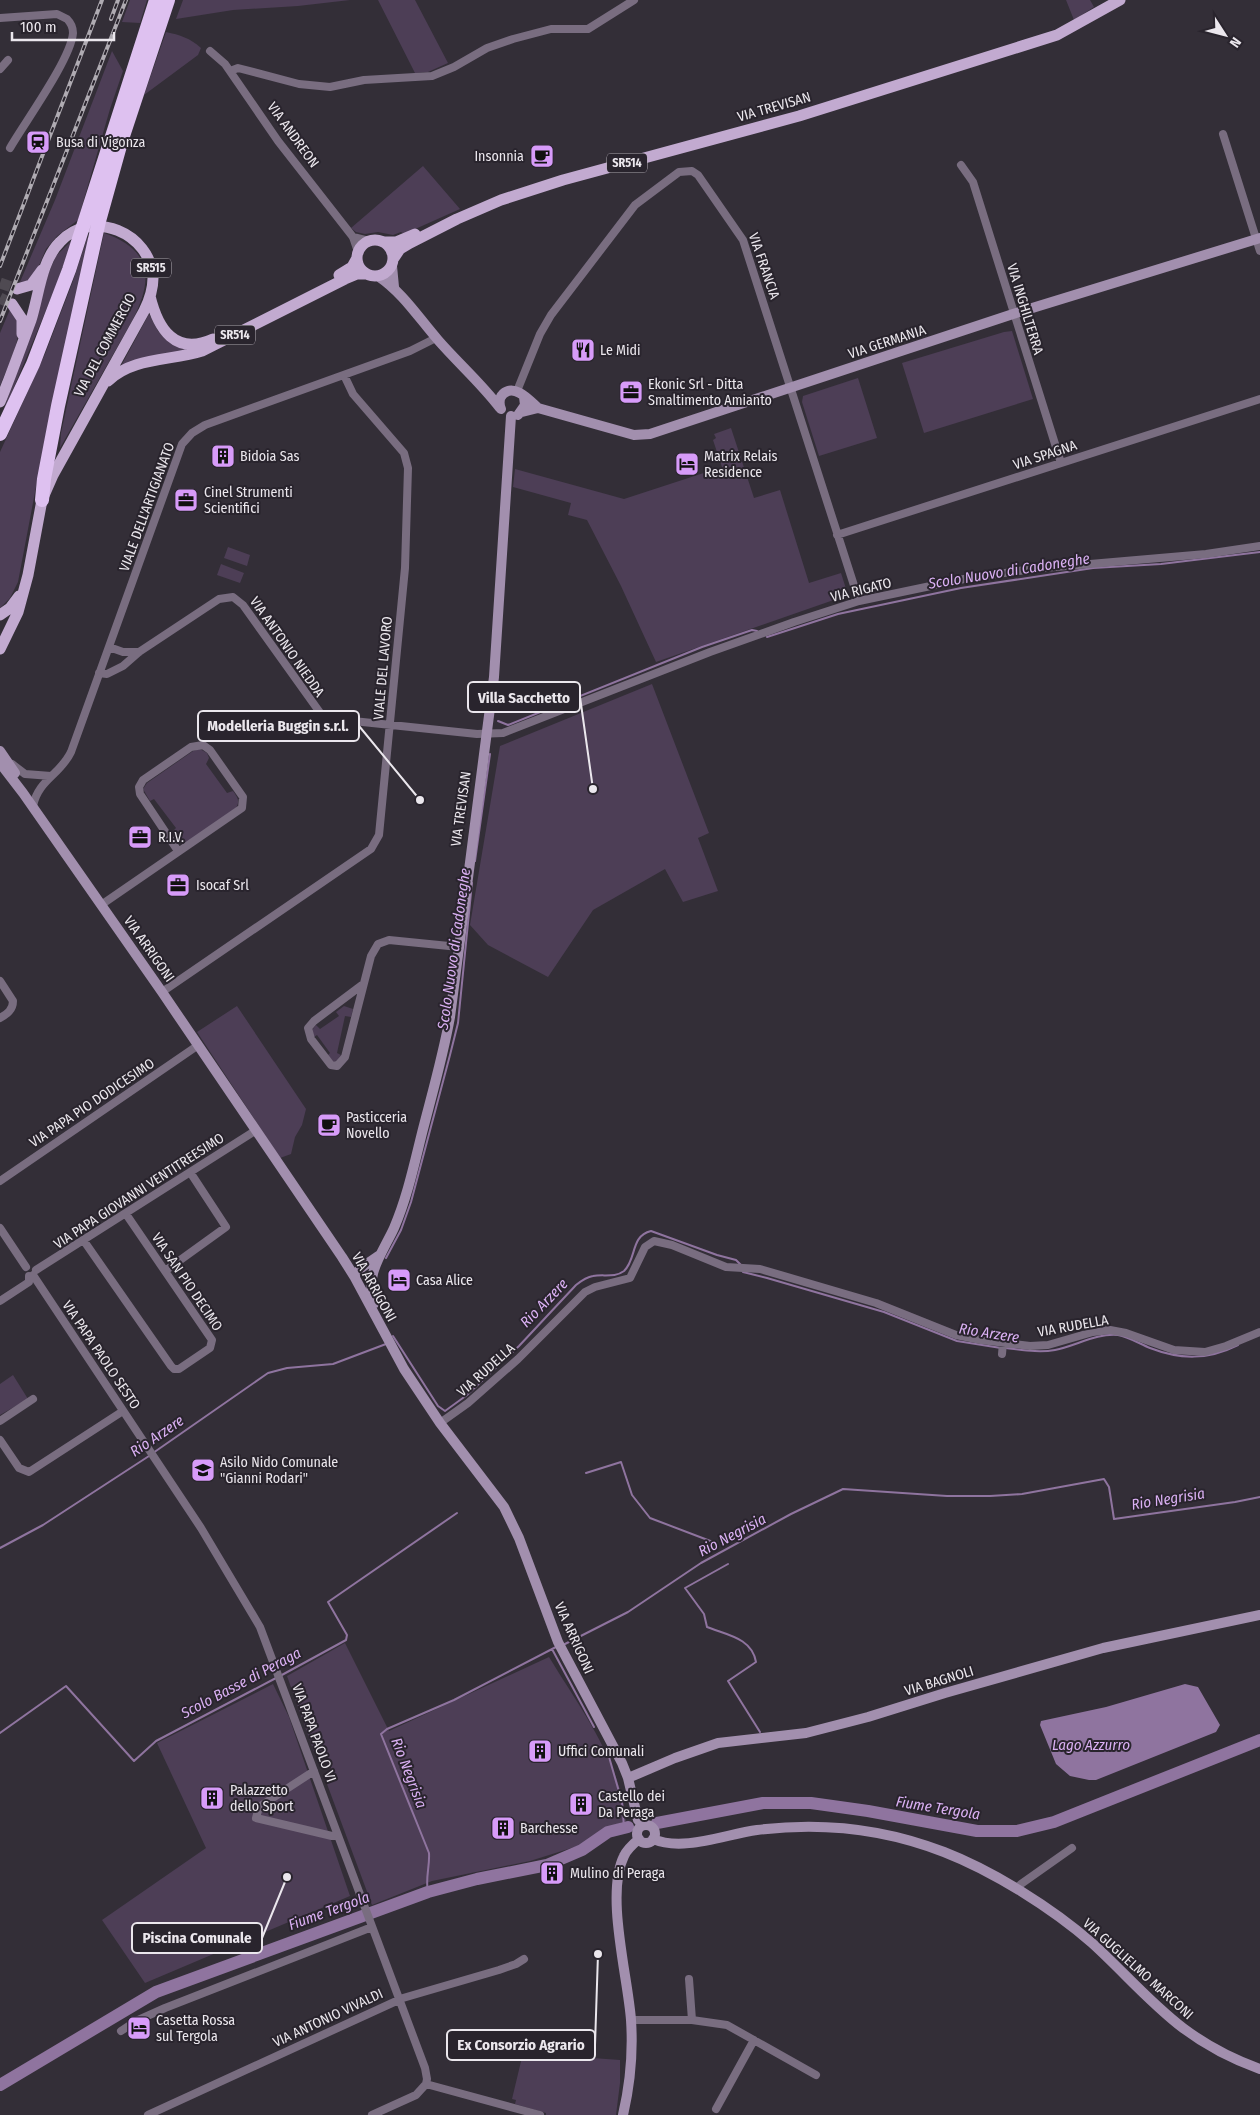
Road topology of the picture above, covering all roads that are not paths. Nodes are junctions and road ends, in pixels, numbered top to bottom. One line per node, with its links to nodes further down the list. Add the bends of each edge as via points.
1 (634, 0): 10 (street, via 588,29 551,29 513,39 487,48 432,76 364,80 330,87 299,84 238,68)
2 (1108, 0): 5 (main road, VIA TREVISAN / SR514)
3 (1120, 0): 5 (main road, VIA TREVISAN / SR514)
4 (164, 4): 43 (highway, VIA DEL COMMERCIO, via 54,312); 45 (highway, VIA DEL COMMERCIO, via 108,185 74,329)
5 (1095, 13): 14 (main road, VIA TREVISAN / SR514, via 1057,35 799,116 535,188)
6 (0, 18): 12 (street, via 57,14 67,19 72,30 71,41 60,64)
7 (210, 51): 10 (street, VIA ANDREON)
8 (8, 60): 9 (street)
9 (0, 70)
10 (230, 71): 15 (street, VIA ANDREON, via 278,141)
11 (1223, 134): 16 (street)
12 (10, 148)
13 (961, 165): 28 (street, VIA INGHILTERRA, via 973,182)
14 (457, 219): 18 (main road, VIA TREVISAN / SR514, via 396,242); 22 (main road, VIA TREVISAN / SR514, via 400,249)
15 (353, 237): 17 (street); 21 (street, VIA ANDREON)
16 (1258, 239): 19 (street); 28 (main road, VIA GERMANIA)
17 (370, 241): 18 (main road, SR514); 21 (main road, SR514, via 362,246)
18 (385, 242): 22 (main road, via 391,250)
19 (1260, 251)
20 (50, 255): 25 (main road, SR515, via 31,285); 26 (main road, VIA DEL COMMERCIO / SR515, via 65,237 83,226 96,225 117,230 139,245 147,256 153,278); 30 (main road, VIA DEL COMMERCIO / SR515)
21 (358, 255): 23 (main road, via 360,267); 26 (main road, SR514, via 349,270 204,343 180,342 166,333 159,324)
22 (393, 262): 23 (main road, SR514, via 386,273); 24 (main road)
23 (372, 275): 24 (main road); 32 (main road, SR514, via 357,274 345,279 202,351 126,368)
24 (394, 287): 29 (main road)
25 (17, 289)
26 (150, 296): 32 (main road, VIA DEL COMMERCIO / SR515)
27 (12, 304): 30 (main road, SR515, via 22,319)
28 (1013, 314): 33 (main road, VIA GERMANIA); 44 (street, VIA INGHILTERRA)
29 (436, 338): 31 (street, VIALE DELL'ARTIGIANATO); 34 (main road)
30 (21, 344): 38 (main road, VIA DEL COMMERCIO / SR515)
31 (344, 375): 51 (street, VIALE DELL'ARTIGIANATO, via 205,425 187,438 182,444); 55 (street, VIALE DEL LAVORO, via 354,394 404,453 408,468 405,568)
32 (101, 387): 45 (main road, VIA DEL COMMERCIO / SR515)
33 (791, 389): 36 (street, VIA FRANCIA, via 743,240 706,184 698,175 686,170 635,205 572,286 540,334); 40 (main road, VIA GERMANIA, via 642,435); 46 (street, VIA FRANCIA)
34 (487, 391): 35 (main road); 39 (main road)
35 (504, 394): 36 (main road, via 510,390); 39 (main road)
36 (520, 394): 40 (main road); 41 (main road, via 525,405)
37 (1260, 399): 44 (street, VIA SPAGNA)
38 (0, 402)
39 (500, 408): 42 (main road)
40 (538, 408): 41 (main road, VIA GERMANIA)
41 (522, 412): 42 (main road)
42 (511, 416): 56 (main road, VIA TREVISAN, via 494,677)
43 (0, 434)
44 (1061, 463): 46 (street, VIA SPAGNA)
45 (42, 500): 48 (main road, VIA DEL COMMERCIO / SR515)
46 (837, 535): 49 (street, VIA FRANCIA)
47 (1260, 546): 49 (street, VIA RIGATO, via 1206,554 1032,569)
48 (24, 591): 50 (main road); 52 (main road, VIA DEL COMMERCIO / SR515)
49 (859, 602): 56 (street, VIA RIGATO, via 710,652 511,731)
50 (0, 615)
51 (109, 646): 53 (street, via 123,652); 54 (street, VIALE DELL'ARTIGIANATO)
52 (0, 649)
53 (139, 652): 54 (street, VIA ANTONIO NIEDDA, via 112,672); 55 (street, VIA ANTONIO NIEDDA, via 219,599 233,597 243,605 321,714 334,719)
54 (99, 673): 59 (street, VIALE DELL'ARTIGIANATO, via 72,752 64,765)
55 (390, 725): 56 (street, VIA ANTONIO NIEDDA); 66 (street, VIALE DEL LAVORO, via 379,835 371,849)
56 (487, 734): 63 (main road, VIA TREVISAN)
57 (0, 751): 58 (main road, VIA ARRIGONI)
58 (3, 762): 59 (street, via 25,774); 60 (main road, VIA ARRIGONI, via 17,777)
59 (51, 776): 60 (street, VIALE DELL'ARTIGIANATO, via 38,789)
60 (33, 806): 62 (main road, VIA ARRIGONI)
61 (178, 851): 61 (street, via 240,811 243,804 243,797 203,745 191,747 143,780 138,787); 62 (street)
62 (101, 905): 66 (main road, VIA ARRIGONI)
63 (459, 946): 65 (street, via 383,941 371,956); 76 (main road, VIA TREVISAN, via 442,1055 406,1194 394,1229)
64 (0, 981): 67 (street, via 13,1001 9,1012)
65 (362, 986): 65 (street, via 345,1056 337,1066 331,1065 310,1040 308,1028)
66 (162, 992): 68 (main road, VIA ARRIGONI)
67 (0, 1018)
68 (197, 1046): 69 (main road, VIA ARRIGONI); 71 (street, VIA PAPA PIO DODICESIMO)
69 (255, 1131): 70 (street, VIA PAPA GIOVANNI VENTITREESIMO); 75 (main road, VIA ARRIGONI)
70 (190, 1172): 72 (street, VIA PAPA GIOVANNI VENTITREESIMO); 77 (street, via 226,1227)
71 (0, 1181)
72 (126, 1214): 74 (street, VIA PAPA GIOVANNI VENTITREESIMO); 77 (street, VIA SAN PIO DECIMO)
73 (0, 1228): 78 (street, via 26,1267 31,1265)
74 (84, 1241): 77 (street, VIA SAN PIO DECIMO, via 171,1366 177,1370 213,1343); 78 (street, VIA PAPA GIOVANNI VENTITREESIMO)
75 (344, 1260): 76 (main road); 79 (main road, VIA ARRIGONI)
76 (370, 1267): 79 (main road, via 363,1276); 81 (main road, VIA TREVISAN, via 370,1289)
77 (165, 1271)
78 (33, 1274): 80 (street, VIA PAPA GIOVANNI VENTITREESIMO, via 29,1282); 84 (street, VIA PAPA PAOLO SESTO)
79 (354, 1276): 81 (main road, VIA ARRIGONI)
80 (0, 1301)
81 (380, 1326): 86 (main road, VIA ARRIGONI)
82 (1260, 1332): 86 (street, VIA RUDELLA, via 1205,1352 1174,1350 1110,1330 1048,1345 1003,1348 956,1335 876,1303 760,1269 726,1267 654,1241 645,1247 630,1278 594,1287 581,1295 510,1366)
83 (33, 1399): 85 (street)
84 (123, 1411): 87 (street, via 29,1472 19,1468); 88 (street, VIA PAPA PAOLO SESTO)
85 (0, 1421)
86 (440, 1423): 91 (main road, VIA ARRIGONI, via 504,1507 560,1646)
87 (0, 1440)
88 (156, 1460): 90 (street, VIA PAPA PAOLO VI, via 202,1528 260,1626)
89 (1260, 1615): 91 (main road, VIA BAGNOLI, via 1103,1648 806,1734 718,1743)
90 (314, 1771): 93 (street, VIA PAPA PAOLO VI); 93 (street, via 259,1807 256,1818)
91 (628, 1778): 92 (main road, VIA ARRIGONI)
92 (642, 1825): 94 (main road, via 637,1833); 95 (main road, via 653,1828)
93 (337, 1835): 98 (street, VIA PAPA PAOLO VI)
94 (638, 1839): 95 (main road, via 646,1843); 102 (main road, via 623,1858 617,1888 618,1928)
95 (654, 1839): 97 (main road, VIA GUGLIELMO MARCONI, via 679,1844 758,1830 795,1828 873,1832 944,1852)
96 (1072, 1848): 97 (street)
97 (1016, 1890): 106 (main road, VIA GUGLIELMO MARCONI, via 1090,1942 1183,2028 1219,2052)
98 (371, 1924): 101 (street, VIA PAPA PAOLO VI); 104 (street, via 165,2008)
99 (524, 1959): 101 (street, VIA ANTONIO VIVALDI, via 508,1967)
100 (689, 1979): 103 (street)
101 (399, 1999): 108 (street, VIA PAPA PAOLO VI, via 427,2074); 110 (street, VIA ANTONIO VIVALDI)
102 (630, 2020): 103 (street); 113 (main road, via 630,2061)
103 (692, 2020): 105 (street, via 727,2024)
104 (120, 2031)
105 (754, 2040): 107 (street); 109 (street)
106 (1260, 2069)
107 (816, 2075)
108 (426, 2084): 111 (street, via 416,2095); 112 (street)
109 (716, 2109)
110 (148, 2115)
111 (372, 2115)
112 (540, 2115)
113 (623, 2115)

